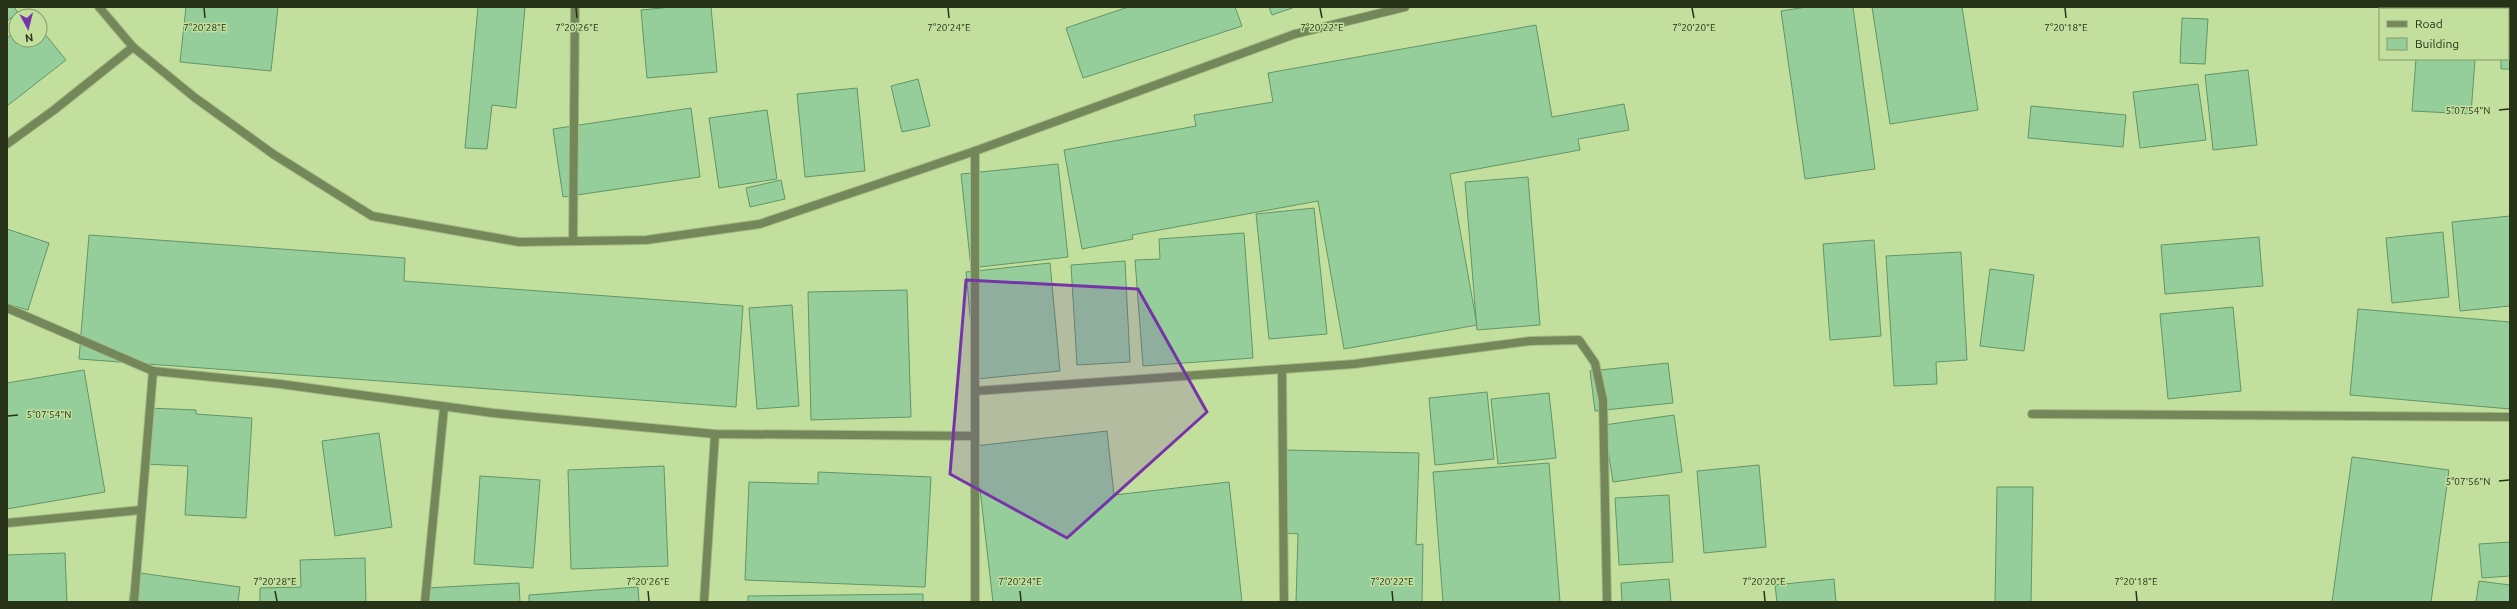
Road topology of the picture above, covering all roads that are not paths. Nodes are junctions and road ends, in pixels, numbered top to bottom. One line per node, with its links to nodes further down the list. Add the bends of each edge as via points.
1 (99, 7): 4 (street)
2 (575, 7): 7 (street)
3 (1405, 7): 6 (street, via 1295,34)
4 (133, 47): 5 (street); 7 (street, via 194,97 273,154 372,216 519,242)
5 (7, 144)
6 (975, 151): 7 (street, via 760,224 646,240); 11 (street)
7 (574, 241)
8 (7, 308): 10 (street)
9 (1282, 368): 11 (street); 23 (street); 24 (street, via 1354,364 1530,341 1579,340 1595,363 1603,400)
10 (153, 371): 12 (street, via 280,384); 17 (street)
11 (975, 391): 16 (street)
12 (444, 407): 15 (street); 20 (street)
13 (2032, 414): 14 (street)
14 (2510, 418)
15 (715, 434): 16 (street); 21 (street)
16 (975, 436): 22 (street)
17 (141, 510): 18 (street); 19 (street)
18 (7, 523)
19 (134, 602)
20 (425, 602)
21 (704, 602)
22 (975, 602)
23 (1284, 602)
24 (1607, 602)

